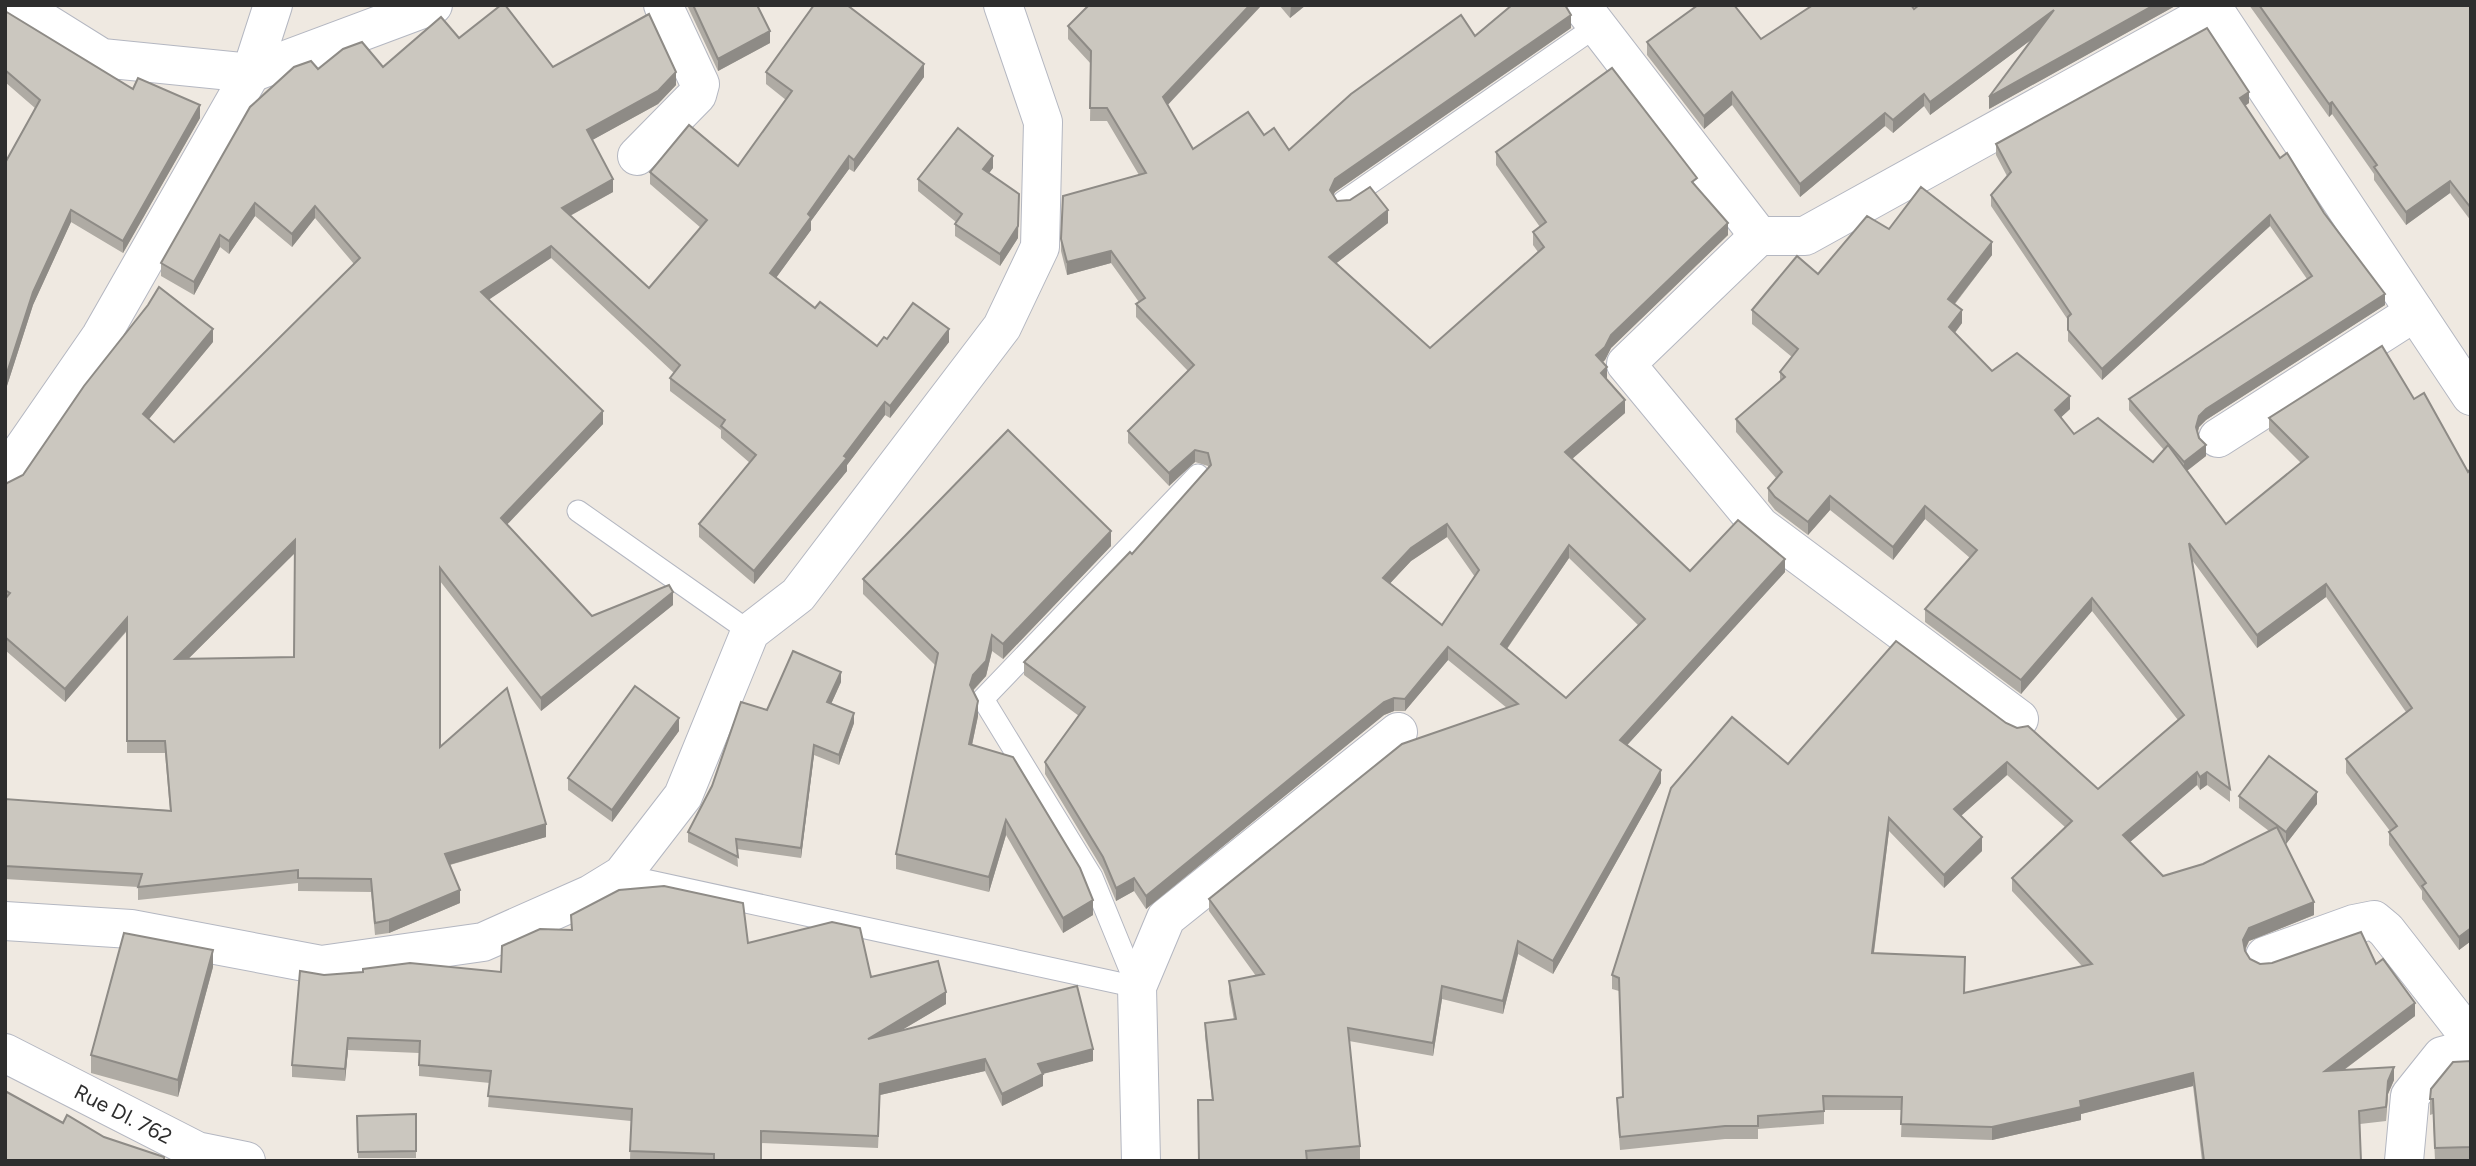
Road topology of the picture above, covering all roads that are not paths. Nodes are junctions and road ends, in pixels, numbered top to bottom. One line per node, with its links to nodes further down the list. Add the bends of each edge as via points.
1 (17, 5): 8 (street, via 102,58)
2 (273, 5): 8 (street)
3 (433, 5): 8 (street)
4 (663, 5): 9 (street, via 700,84 696,95)
5 (1003, 5): 18 (street, via 1042,122 1041,247 994,338 799,595)
6 (2212, 8): 11 (street, via 1805,236); 12 (street)
7 (1589, 15): 10 (lane); 11 (street)
8 (251, 73): 15 (street, via 101,336)
9 (637, 156)
10 (1343, 202)
11 (1759, 236): 19 (street, via 1626,364 1760,526)
12 (2415, 312): 13 (street); 14 (street)
13 (2471, 396)
14 (2218, 438)
15 (5, 475)
16 (1198, 475): 24 (lane, via 982,699 1092,877)
17 (578, 511): 18 (lane)
18 (750, 632): 21 (street, via 683,796)
19 (2019, 719)
20 (1398, 732): 24 (street, via 1166,918)
21 (622, 875): 22 (street, via 591,894 483,942 321,965 131,929); 24 (lane)
22 (5, 921)
23 (2265, 956): 25 (street, via 2374,920)
24 (1137, 987): 29 (street)
25 (2471, 1033)
26 (2471, 1048): 30 (street, via 2442,1056 2410,1096)
27 (5, 1054): 28 (street, Rue DI. 762, via 197,1151)
28 (246, 1161)
29 (1141, 1161)
30 (2404, 1161)

